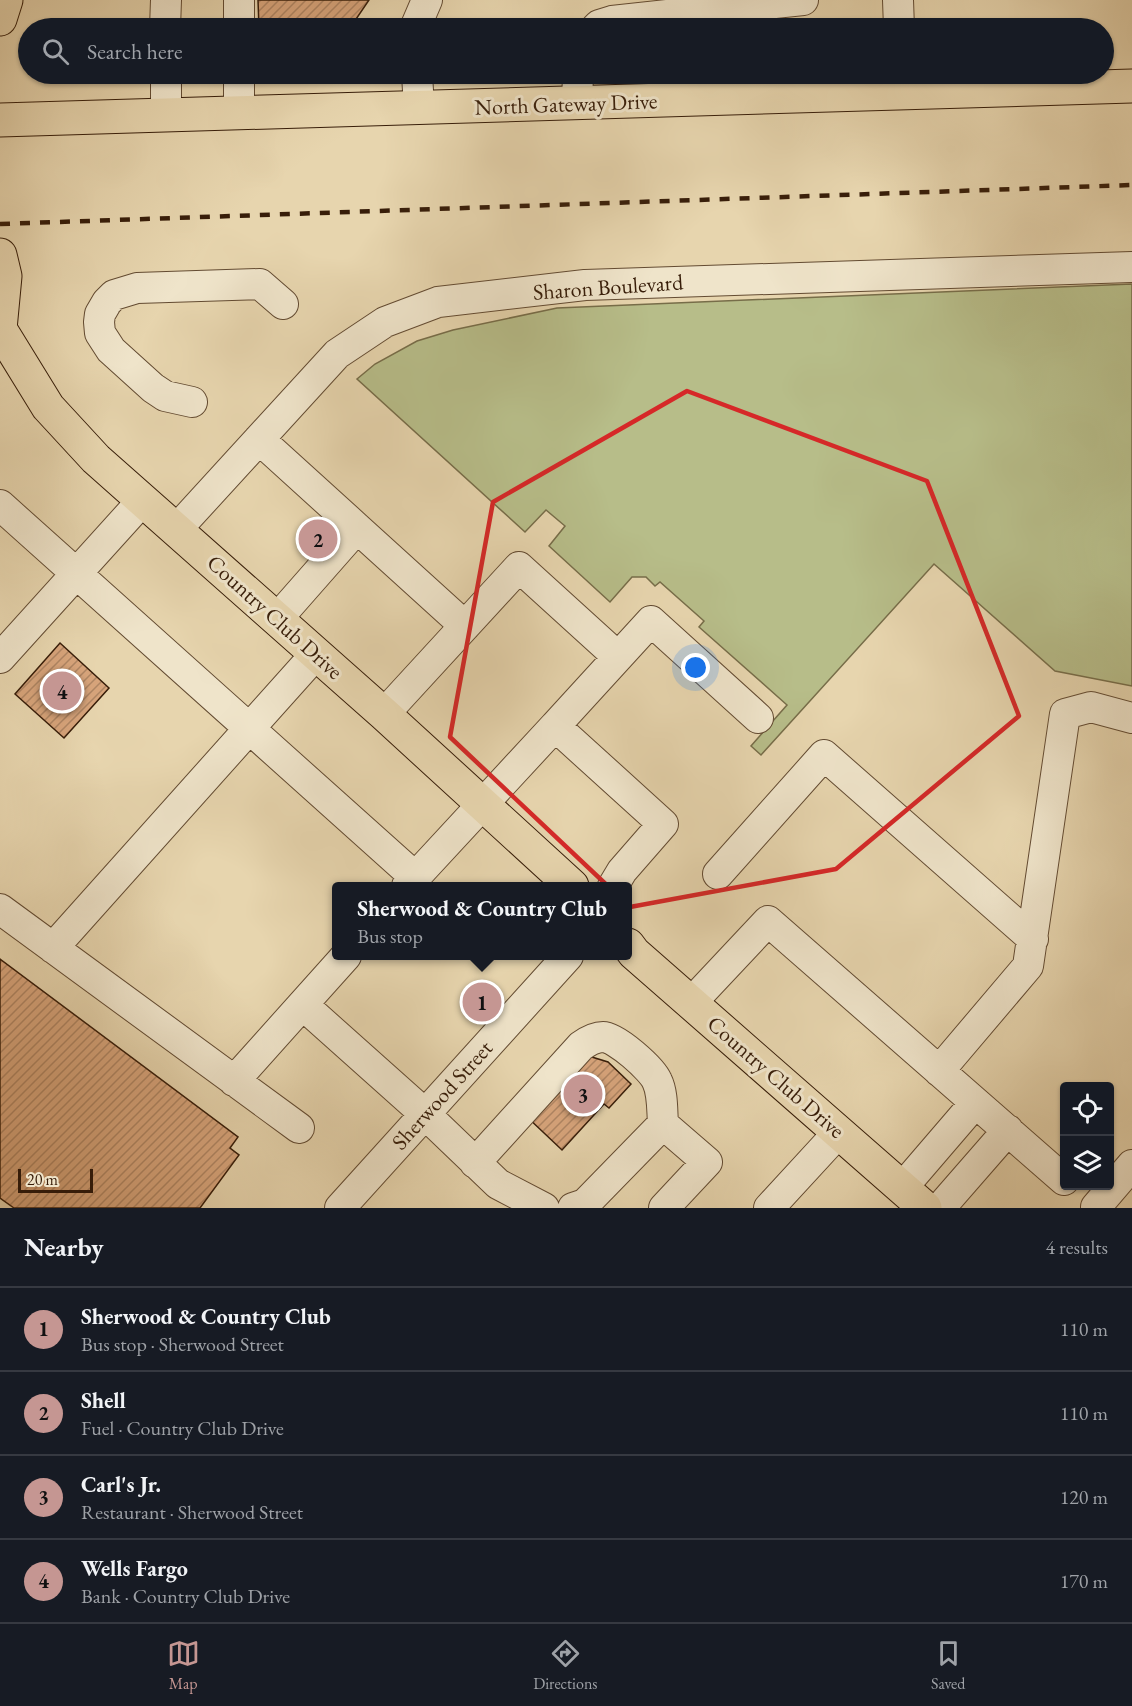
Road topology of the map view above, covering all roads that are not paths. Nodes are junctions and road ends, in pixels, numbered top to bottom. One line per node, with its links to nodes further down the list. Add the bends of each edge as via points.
1 (6, 0): 12 (main road)
2 (166, 0): 7 (street)
3 (239, 0): 8 (street)
4 (427, 0): 9 (street)
5 (803, 0): 10 (street)
6 (898, 0): 11 (street)
7 (165, 18)
8 (239, 18)
9 (419, 18)
10 (639, 18)
11 (899, 18)
12 (0, 20)
13 (166, 84): 22 (street)
14 (239, 84): 21 (street)
15 (418, 84): 20 (street)
16 (837, 84): 19 (main road, North Gateway Drive)
17 (979, 84): 18 (main road, North Gateway Drive)
18 (1132, 86)
19 (578, 88): 20 (main road, North Gateway Drive)
20 (419, 108): 21 (main road, North Gateway Drive)
21 (239, 114): 22 (main road, North Gateway Drive)
22 (166, 116): 23 (main road, North Gateway Drive)
23 (0, 120)
24 (0, 255): 27 (main road, via 5,276)
25 (1132, 267): 29 (street, Sharon Boulevard, via 585,285 438,302 385,322 337,354)
26 (283, 304): 28 (street, via 260,284 137,288 114,295 107,302 99,322 100,333 111,350 165,396)
27 (0, 329): 30 (main road, Country Club Drive, via 48,407)
28 (192, 402)
29 (259, 439): 32 (street); 33 (street, Sharon Boulevard)
30 (142, 501): 33 (main road, Country Club Drive); 34 (street)
31 (0, 505): 34 (street)
32 (357, 528): 35 (street); 36 (street)
33 (176, 530): 35 (main road, Country Club Drive)
34 (76, 573): 39 (street); 44 (street)
35 (277, 618): 37 (main road, Country Club Drive)
36 (465, 626): 38 (street, via 519,567); 40 (street)
37 (316, 654): 40 (main road, Country Club Drive); 44 (street)
38 (618, 657): 41 (street, via 651,621); 43 (street)
39 (0, 658)
40 (384, 714): 45 (main road, Country Club Drive)
41 (758, 718)
42 (1132, 718): 51 (street, via 1091,707 1065,714)
43 (555, 726): 45 (street); 49 (street, via 663,824)
44 (249, 728): 47 (street); 52 (street)
45 (482, 804): 47 (street); 48 (main road, Country Club Drive)
46 (718, 874): 51 (street, via 824,755)
47 (411, 882)
48 (568, 882)
49 (615, 882)
50 (0, 909): 52 (street)
51 (1033, 939): 58 (street, via 1028,966)
52 (53, 948): 59 (street)
53 (632, 950): 56 (main road, Country Club Drive)
54 (342, 960): 57 (street)
55 (564, 960): 61 (street, Sherwood Street)
56 (691, 1003): 58 (street, via 768,921); 65 (main road, Country Club Drive)
57 (303, 1005): 59 (street); 61 (street)
58 (939, 1071): 60 (street)
59 (234, 1081): 63 (street)
60 (975, 1103): 64 (street); 70 (street)
61 (425, 1114): 66 (street); 72 (street, Sherwood Street)
62 (663, 1124): 66 (street, via 659,1084 654,1075 615,1040 590,1039); 71 (street); 74 (street, via 707,1162)
63 (299, 1128)
64 (1008, 1130): 68 (street); 76 (street)
65 (838, 1133): 70 (main road, Country Club Drive); 75 (street)
66 (475, 1163): 73 (street, via 498,1184)
67 (1132, 1165): 77 (street)
68 (1060, 1176)
69 (1076, 1190): 77 (street)
70 (914, 1198)
71 (585, 1206)
72 (340, 1208)
73 (544, 1208)
74 (664, 1208)
75 (769, 1208)
76 (940, 1208)
77 (1096, 1208)

